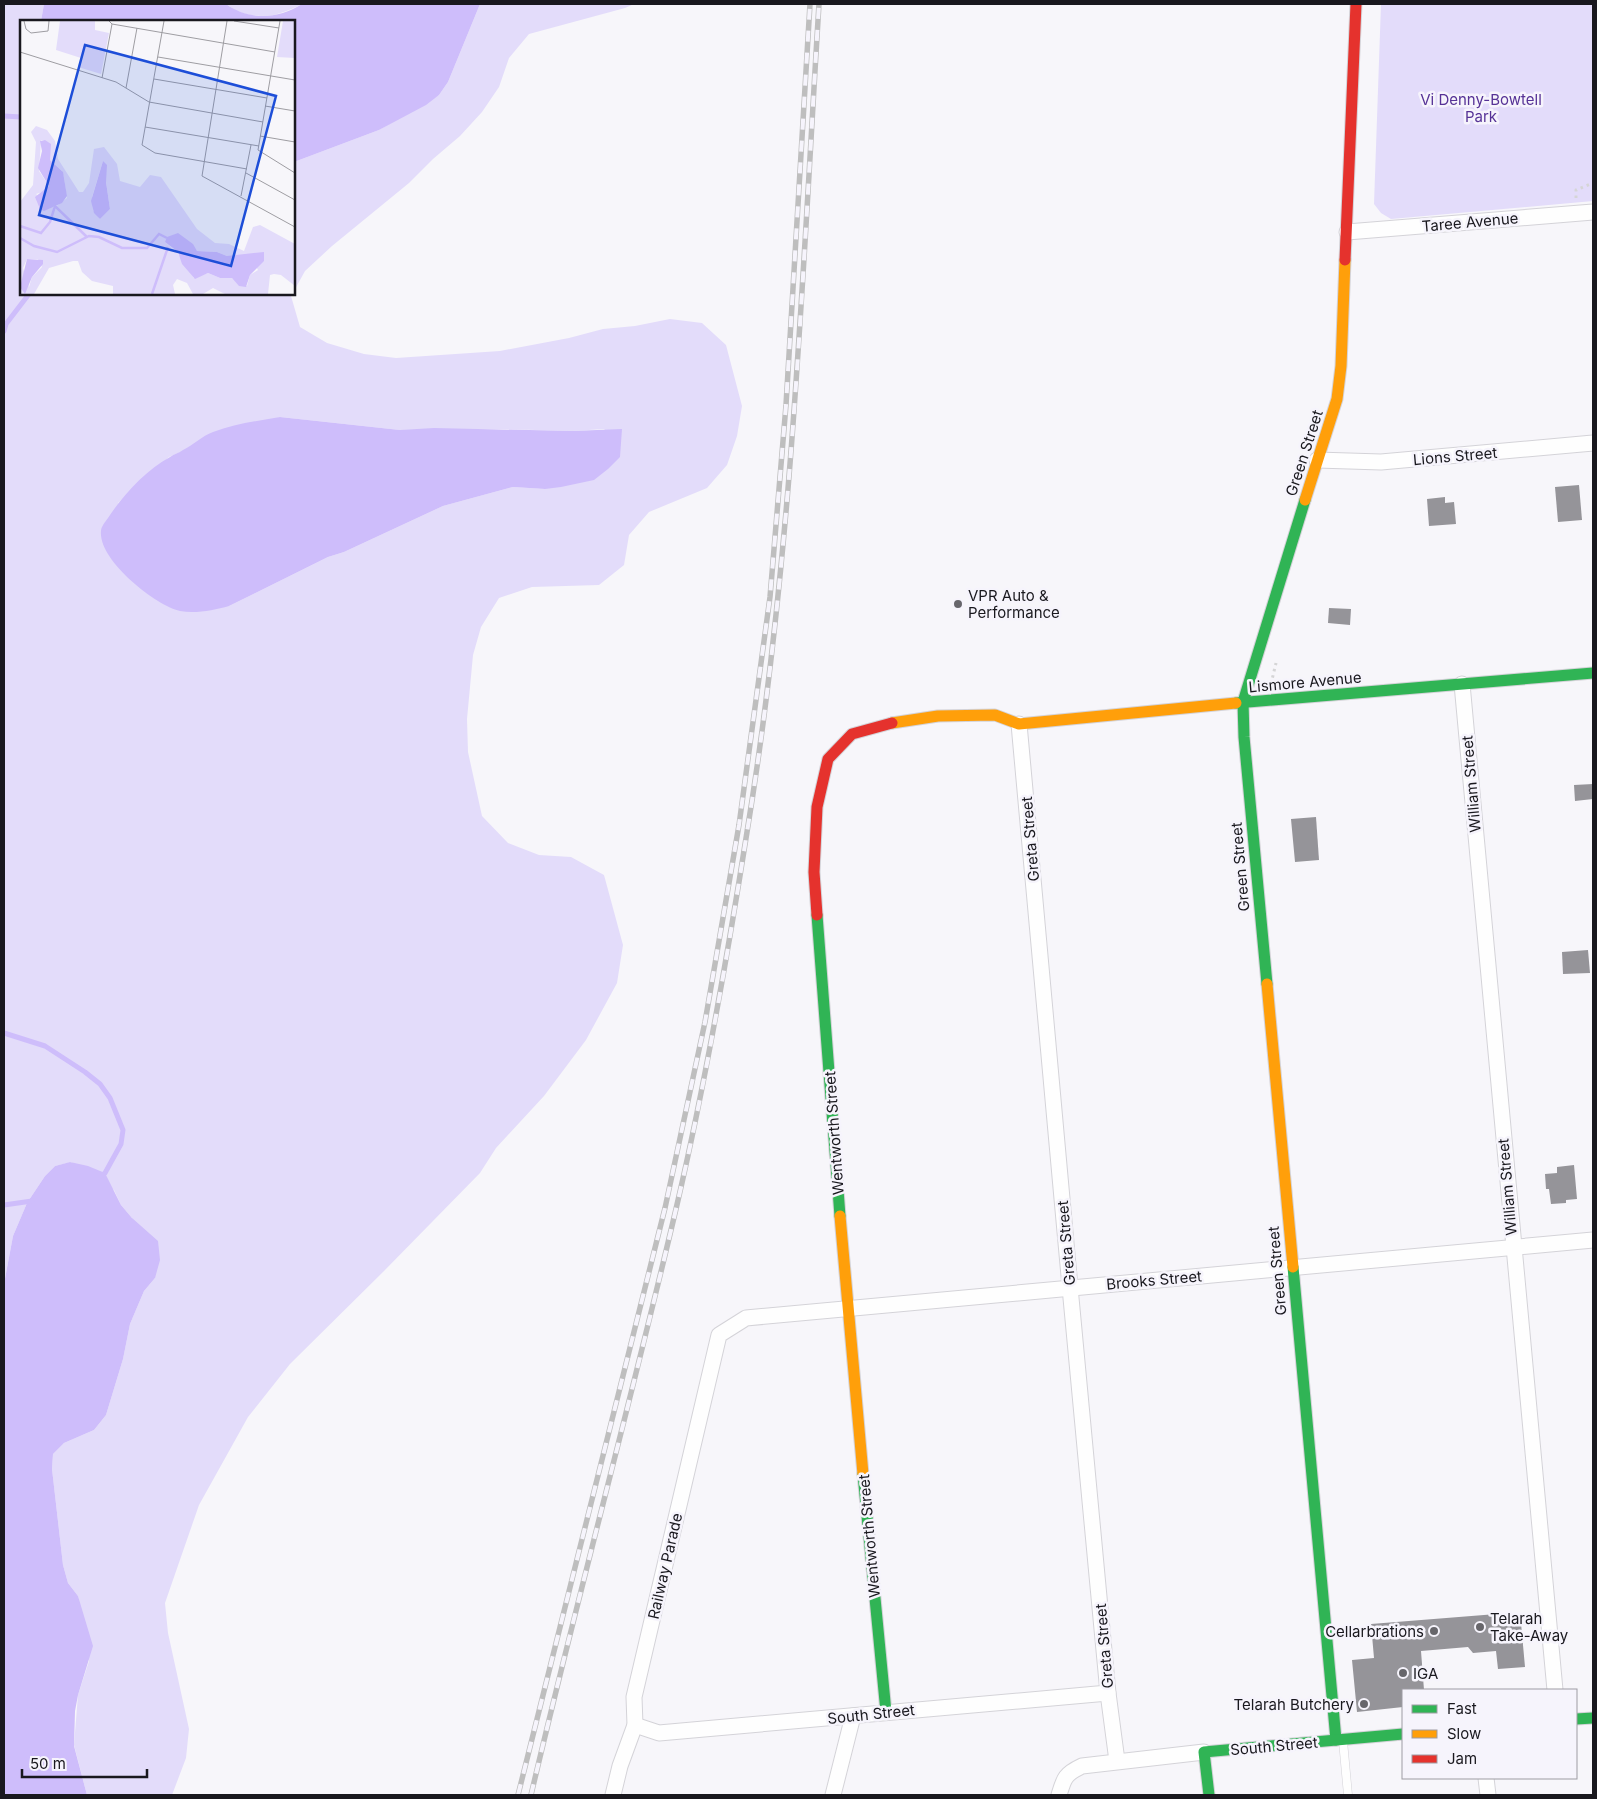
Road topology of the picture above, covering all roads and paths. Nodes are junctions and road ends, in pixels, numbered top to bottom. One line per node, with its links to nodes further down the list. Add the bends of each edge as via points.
1 (1356, 4): 5 (street, Green Street)
2 (1593, 184): 4 (path, via 1576,190)
3 (1593, 212): 4 (street, Taree Avenue)
4 (1575, 213): 5 (street, Taree Avenue)
5 (1347, 232): 7 (street, Green Street, via 1337,399)
6 (1593, 443): 7 (street, Lions Street, via 1381,462)
7 (1317, 460): 10 (street, Green Street)
8 (1593, 673): 9 (street, Lismore Avenue)
9 (1462, 684): 10 (street, Lismore Avenue); 13 (street, William Street)
10 (1243, 702): 11 (street, Lismore Avenue); 14 (street, Green Street)
11 (1019, 724): 15 (street, Greta Street); 16 (street, Wentworth Street, via 995,715 938,716 885,724 852,734 828,759 817,806 814,872)
12 (1593, 1240): 13 (street, Brooks Street)
13 (1513, 1247): 14 (street, Brooks Street); 18 (street, William Street)
14 (1291, 1268): 15 (street, Brooks Street); 26 (street, Green Street)
15 (1070, 1288): 16 (street, Brooks Street); 19 (street, Greta Street)
16 (847, 1308): 17 (street, Brooks Street, via 746,1318); 20 (street, Wentworth Street)
17 (719, 1335): 24 (street, Railway Parade, via 634,1697)
18 (1555, 1689)
19 (1108, 1693): 20 (street, South Street); 28 (street, Greta Street)
20 (886, 1712): 21 (street, South Street)
21 (853, 1716): 24 (street, South Street, via 659,1733); 32 (street)
22 (1593, 1718): 23 (street)
23 (1577, 1719)
24 (635, 1726): 31 (street, Railway Parade)
25 (1402, 1734): 26 (street, South Street)
26 (1339, 1740): 27 (street, South Street); 34 (lane)
27 (1204, 1752): 28 (street, South Street); 33 (street)
28 (1117, 1761): 30 (street, South Street, via 1082,1766 1070,1772)
29 (1486, 1779): 35 (street)
30 (1061, 1789)
31 (613, 1795)
32 (833, 1795)
33 (1209, 1795)
34 (1348, 1795)
35 (1488, 1795)

